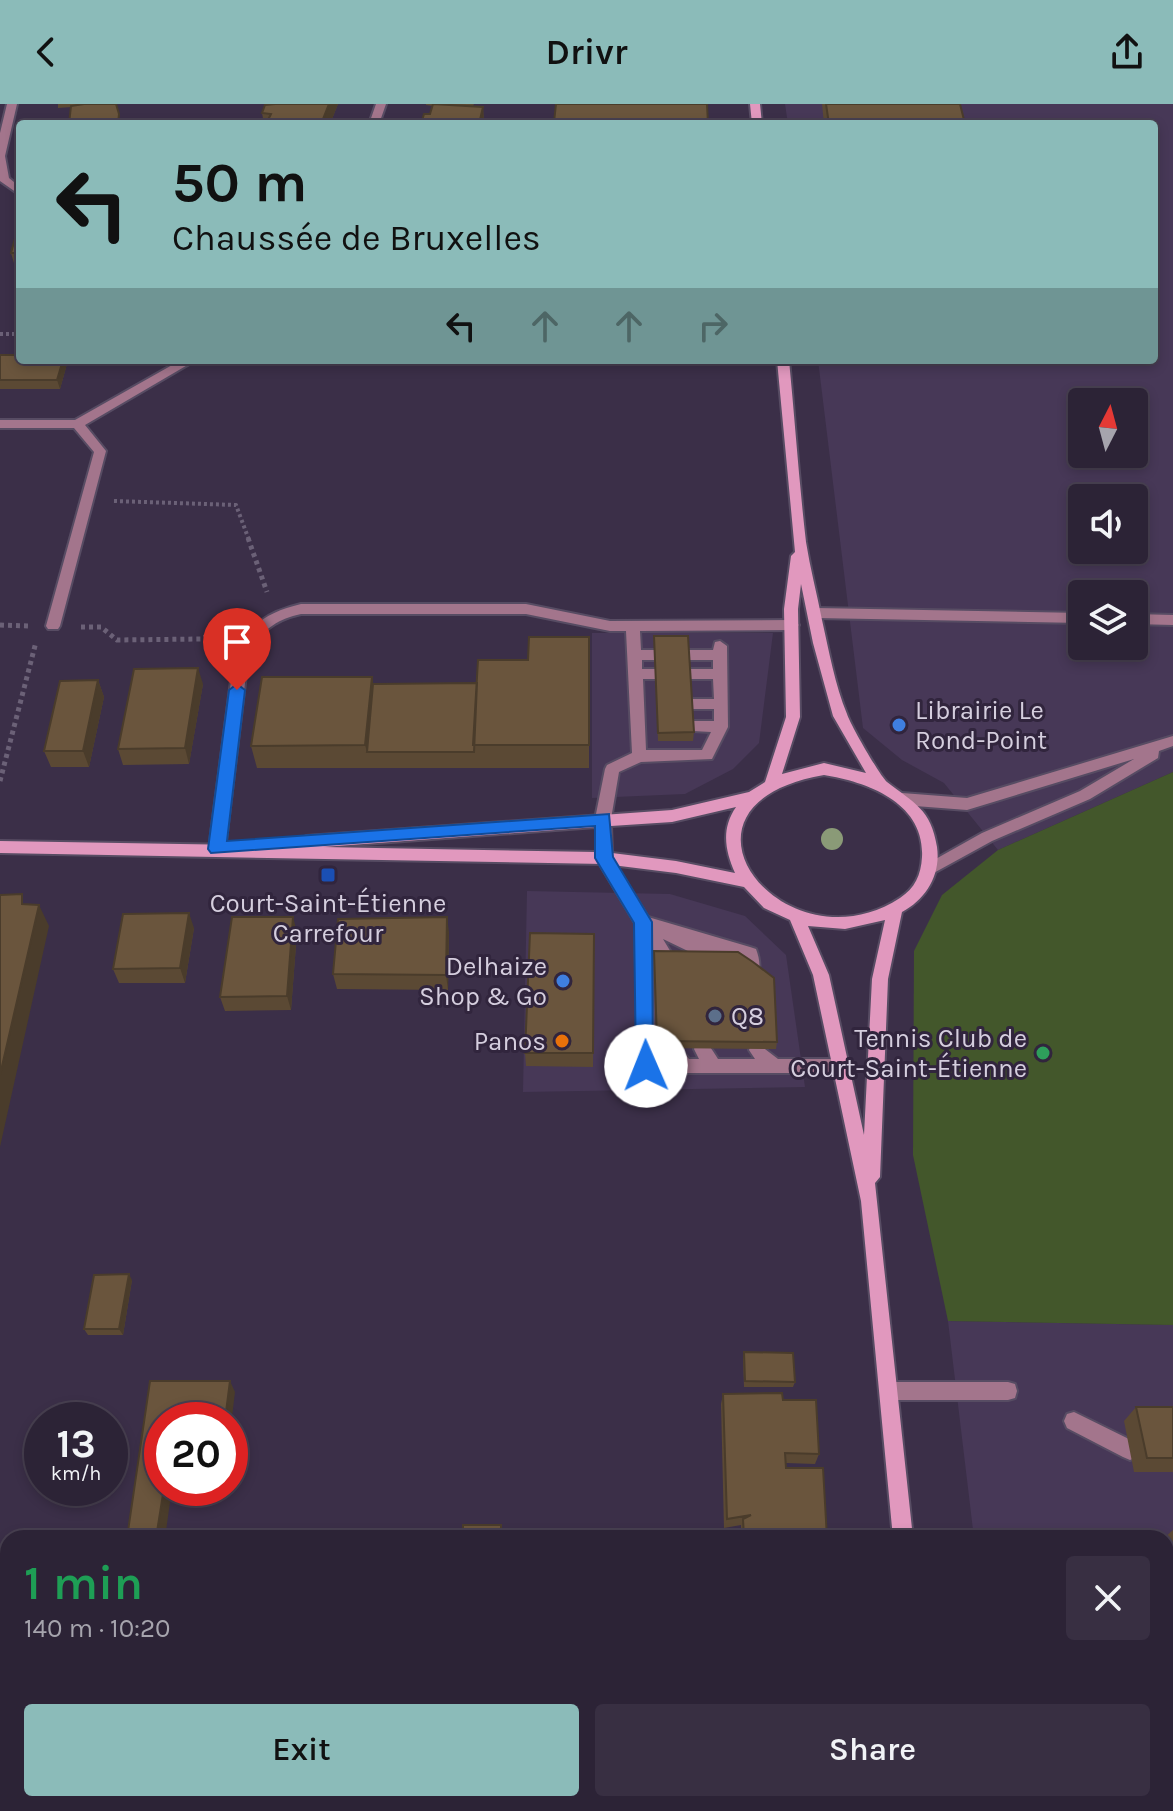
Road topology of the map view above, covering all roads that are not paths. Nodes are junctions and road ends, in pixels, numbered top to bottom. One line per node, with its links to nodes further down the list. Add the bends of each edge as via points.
1 (12, 104): 2 (street, via 0,156 4,179)
2 (16, 189)
3 (183, 364): 6 (street)
4 (783, 364): 7 (main road)
5 (0, 424): 6 (street)
6 (77, 424): 13 (street, via 100,451)
7 (800, 545): 8 (main road); 12 (main road)
8 (816, 613): 9 (street); 33 (main road, via 840,716)
9 (1068, 618)
10 (1148, 619): 11 (street)
11 (1173, 620)
12 (792, 625): 14 (street); 32 (main road, via 793,717)
13 (47, 626)
14 (633, 626): 15 (street); 38 (street, via 577,622 526,609 301,609 278,614 251,633 241,658)
15 (635, 655): 16 (street); 18 (street)
16 (654, 655)
17 (688, 655): 21 (street, via 720,651)
18 (635, 674): 19 (street); 22 (street)
19 (655, 674)
20 (690, 674): 21 (street)
21 (721, 674): 25 (street)
22 (637, 703): 23 (street); 26 (street)
23 (656, 703)
24 (691, 704): 25 (street)
25 (722, 704): 29 (street)
26 (638, 726): 27 (street); 31 (street)
27 (657, 726)
28 (693, 726): 29 (street)
29 (721, 727): 31 (street, via 707,755)
30 (1173, 742): 35 (street, via 967,804); 40 (street, via 1085,795 987,837)
31 (639, 756): 36 (street, via 612,769)
32 (772, 782): 33 (main road, via 794,772 824,769); 34 (main road)
33 (879, 783): 35 (main road)
34 (749, 798): 36 (main road, via 672,816); 41 (main road, via 732,828 736,862)
35 (902, 799): 40 (main road, via 922,821)
36 (603, 819): 38 (main road); 39 (main road)
37 (0, 847): 38 (main road)
38 (217, 849): 39 (main road)
39 (604, 858): 41 (main road); 44 (street)
40 (930, 869): 42 (main road, via 918,893)
41 (748, 882): 43 (main road, via 765,900)
42 (895, 909): 43 (main road, via 859,923 830,924); 58 (main road, via 880,979)
43 (796, 916): 57 (main road, via 821,975)
44 (643, 922): 45 (street); 46 (street); 47 (street); 48 (street, via 750,954); 53 (street, via 646,1066)
45 (667, 959)
46 (699, 959)
47 (719, 959)
48 (752, 969)
49 (669, 1048): 53 (street)
50 (702, 1049): 54 (street)
51 (724, 1049): 55 (street)
52 (757, 1050): 56 (street)
53 (685, 1066): 54 (street)
54 (713, 1066): 55 (street)
55 (740, 1066): 56 (street)
56 (774, 1066): 57 (street)
57 (840, 1066): 58 (main road)
58 (870, 1201): 59 (main road)
59 (890, 1391): 60 (street); 63 (main road)
60 (1008, 1391)
61 (1074, 1421): 62 (street)
62 (1130, 1450)
63 (902, 1530)

